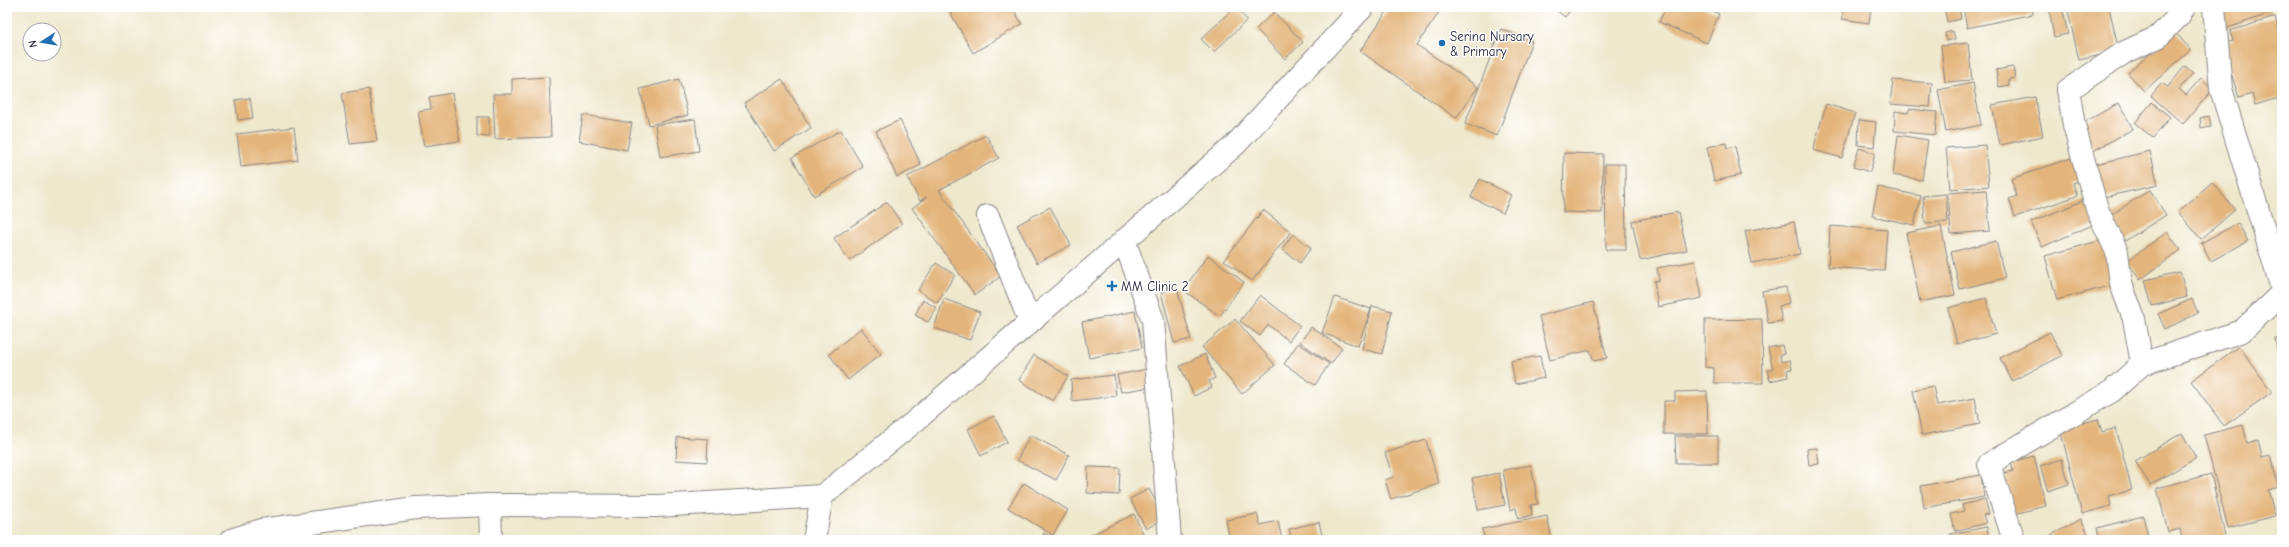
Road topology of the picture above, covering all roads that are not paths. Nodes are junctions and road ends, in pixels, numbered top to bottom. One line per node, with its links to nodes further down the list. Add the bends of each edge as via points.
1 (1364, 7): 5 (street, via 1235,145)
2 (2184, 7): 9 (street, via 2179,16 2158,37 2125,52 2068,90 2074,125 2097,208 2117,252 2120,284 2134,319)
3 (2214, 7): 6 (street, via 2221,89)
4 (988, 216): 8 (street)
5 (1124, 240): 8 (street); 15 (street, via 1153,320)
6 (2282, 289)
7 (2282, 294): 9 (street, via 2242,331)
8 (1030, 322): 10 (street, via 914,422)
9 (2142, 364): 16 (street, via 2112,390 1989,464)
10 (822, 496): 11 (street, via 657,506); 14 (street)
11 (490, 505): 12 (street, via 416,508 262,530); 13 (street)
12 (231, 540)
13 (491, 540)
14 (814, 540)
15 (1170, 540)
16 (2014, 540)

